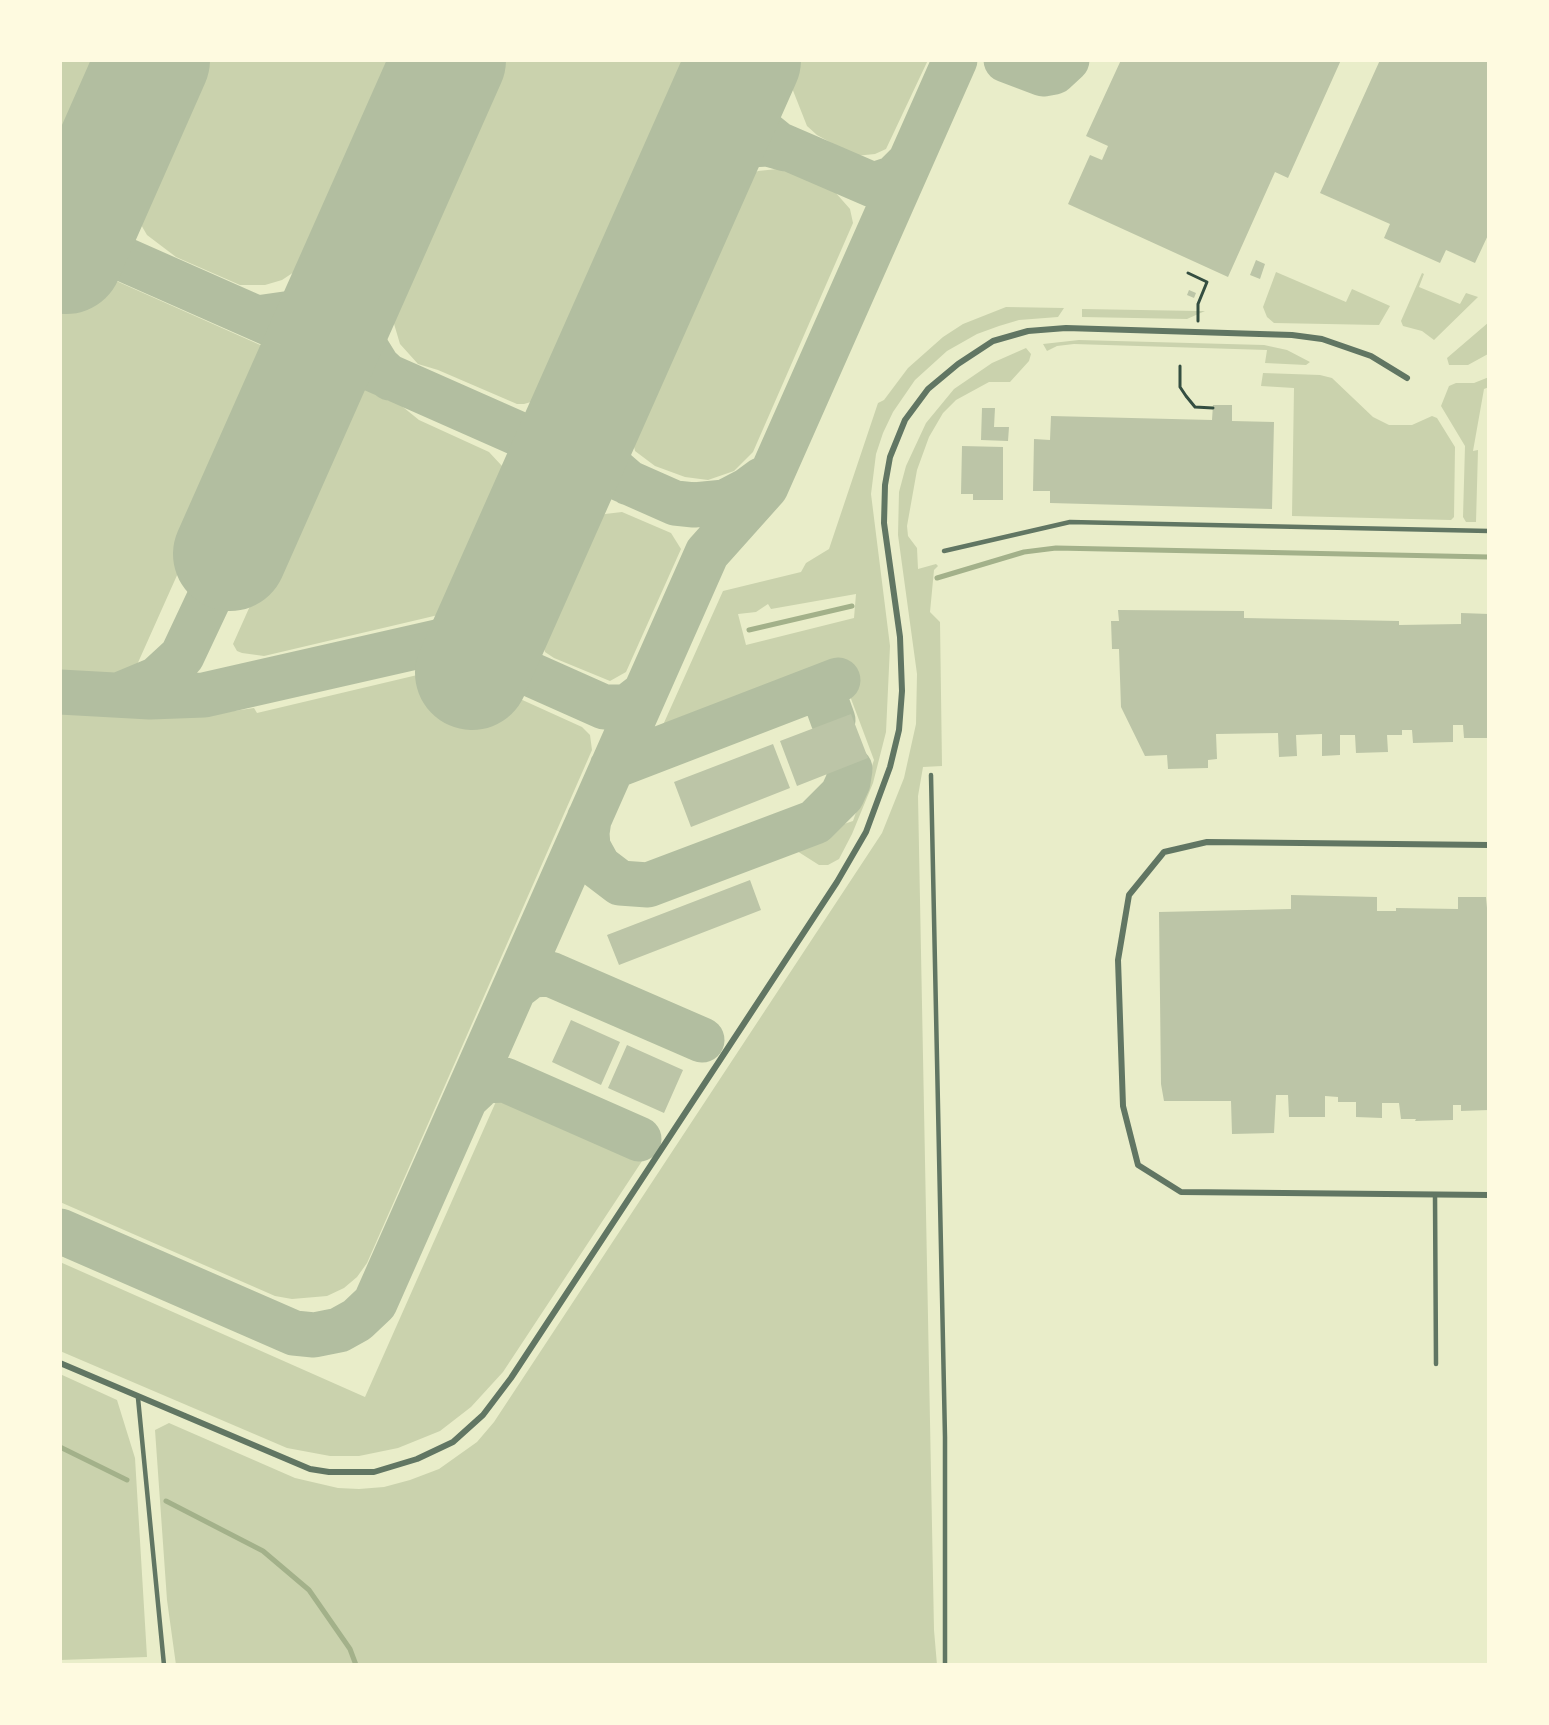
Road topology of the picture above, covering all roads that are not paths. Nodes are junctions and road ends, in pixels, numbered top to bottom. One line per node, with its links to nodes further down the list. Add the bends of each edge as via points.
1 (1407, 378): 10 (street, via 1371,356 1322,339 1240,333 1049,328 1008,335 958,364 928,389 905,420 887,470 884,523 900,637 902,691 899,730 890,767 866,832 848,866 495,1401 453,1442 397,1467 354,1473 329,1472 290,1462)
2 (1489, 531): 3 (lane, via 1070,522)
3 (944, 551)
4 (931, 775): 12 (lane, via 945,1437)
5 (1489, 845): 6 (street, via 1207,842 1164,852 1129,895 1118,960 1123,1106 1138,1165 1181,1192)
6 (1435, 1194): 7 (street); 9 (lane)
7 (1489, 1195)
8 (60, 1363): 10 (street)
9 (1436, 1364)
10 (138, 1398): 11 (lane)
11 (164, 1665)
12 (945, 1665)

